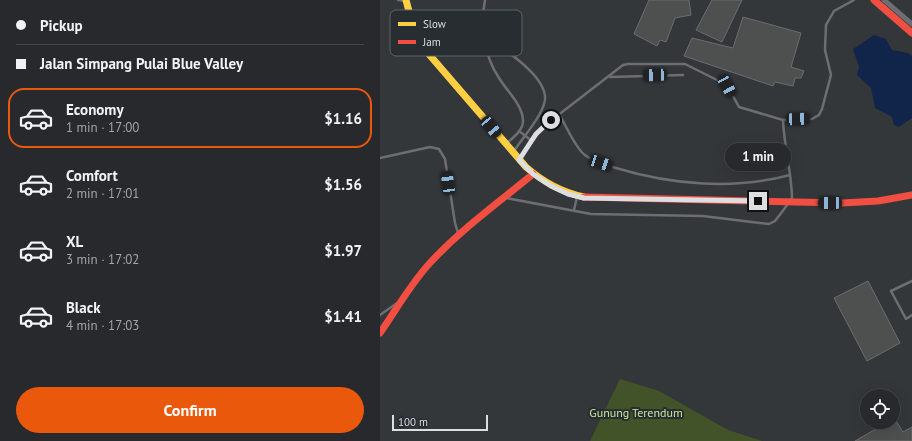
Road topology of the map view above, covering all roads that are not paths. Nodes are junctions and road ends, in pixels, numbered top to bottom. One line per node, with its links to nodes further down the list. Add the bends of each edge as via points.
1 (398, 0): 2 (lane)
2 (406, 0): 7 (main road)
3 (485, 0): 8 (lane)
4 (854, 0): 17 (lane, via 834,11 826,25 825,50 831,75 819,115 812,119)
5 (874, 0): 10 (main road)
6 (884, 0): 9 (street)
7 (409, 10)
8 (484, 10)
9 (912, 24)
10 (912, 33)
11 (430, 56): 21 (main road)
12 (489, 56): 18 (lane, via 498,77 522,114 523,120)
13 (512, 56): 19 (lane, via 524,65 542,88 546,100)
14 (684, 74): 15 (lane)
15 (609, 77): 16 (lane); 17 (lane, via 628,64 685,64 727,86 739,107)
16 (559, 114): 20 (lane, via 544,126); 26 (lane, via 584,155 633,173 676,182 736,183 766,181)
17 (784, 120): 26 (lane, via 785,149)
18 (519, 131): 19 (lane); 21 (lane)
19 (525, 135): 20 (lane); 22 (lane)
20 (532, 141): 24 (lane)
21 (505, 144): 22 (main road)
22 (513, 153): 24 (main road)
23 (380, 158): 32 (lane, via 430,147 439,149 445,160)
24 (519, 160): 25 (main road)
25 (533, 174): 28 (main road, via 551,186); 29 (main road)
26 (790, 175): 30 (lane)
27 (912, 195): 30 (main road, via 863,202)
28 (577, 196): 30 (main road, via 607,199); 31 (lane)
29 (504, 197): 31 (lane); 32 (main road)
30 (791, 202): 31 (lane, via 775,221 769,224 703,216 591,214)
31 (574, 210)
32 (459, 235): 34 (main road, via 430,264)
33 (912, 281): 36 (lane, via 892,290 906,318)
34 (401, 300): 35 (lane); 37 (main road)
35 (380, 315)
36 (912, 315)
37 (380, 334)

